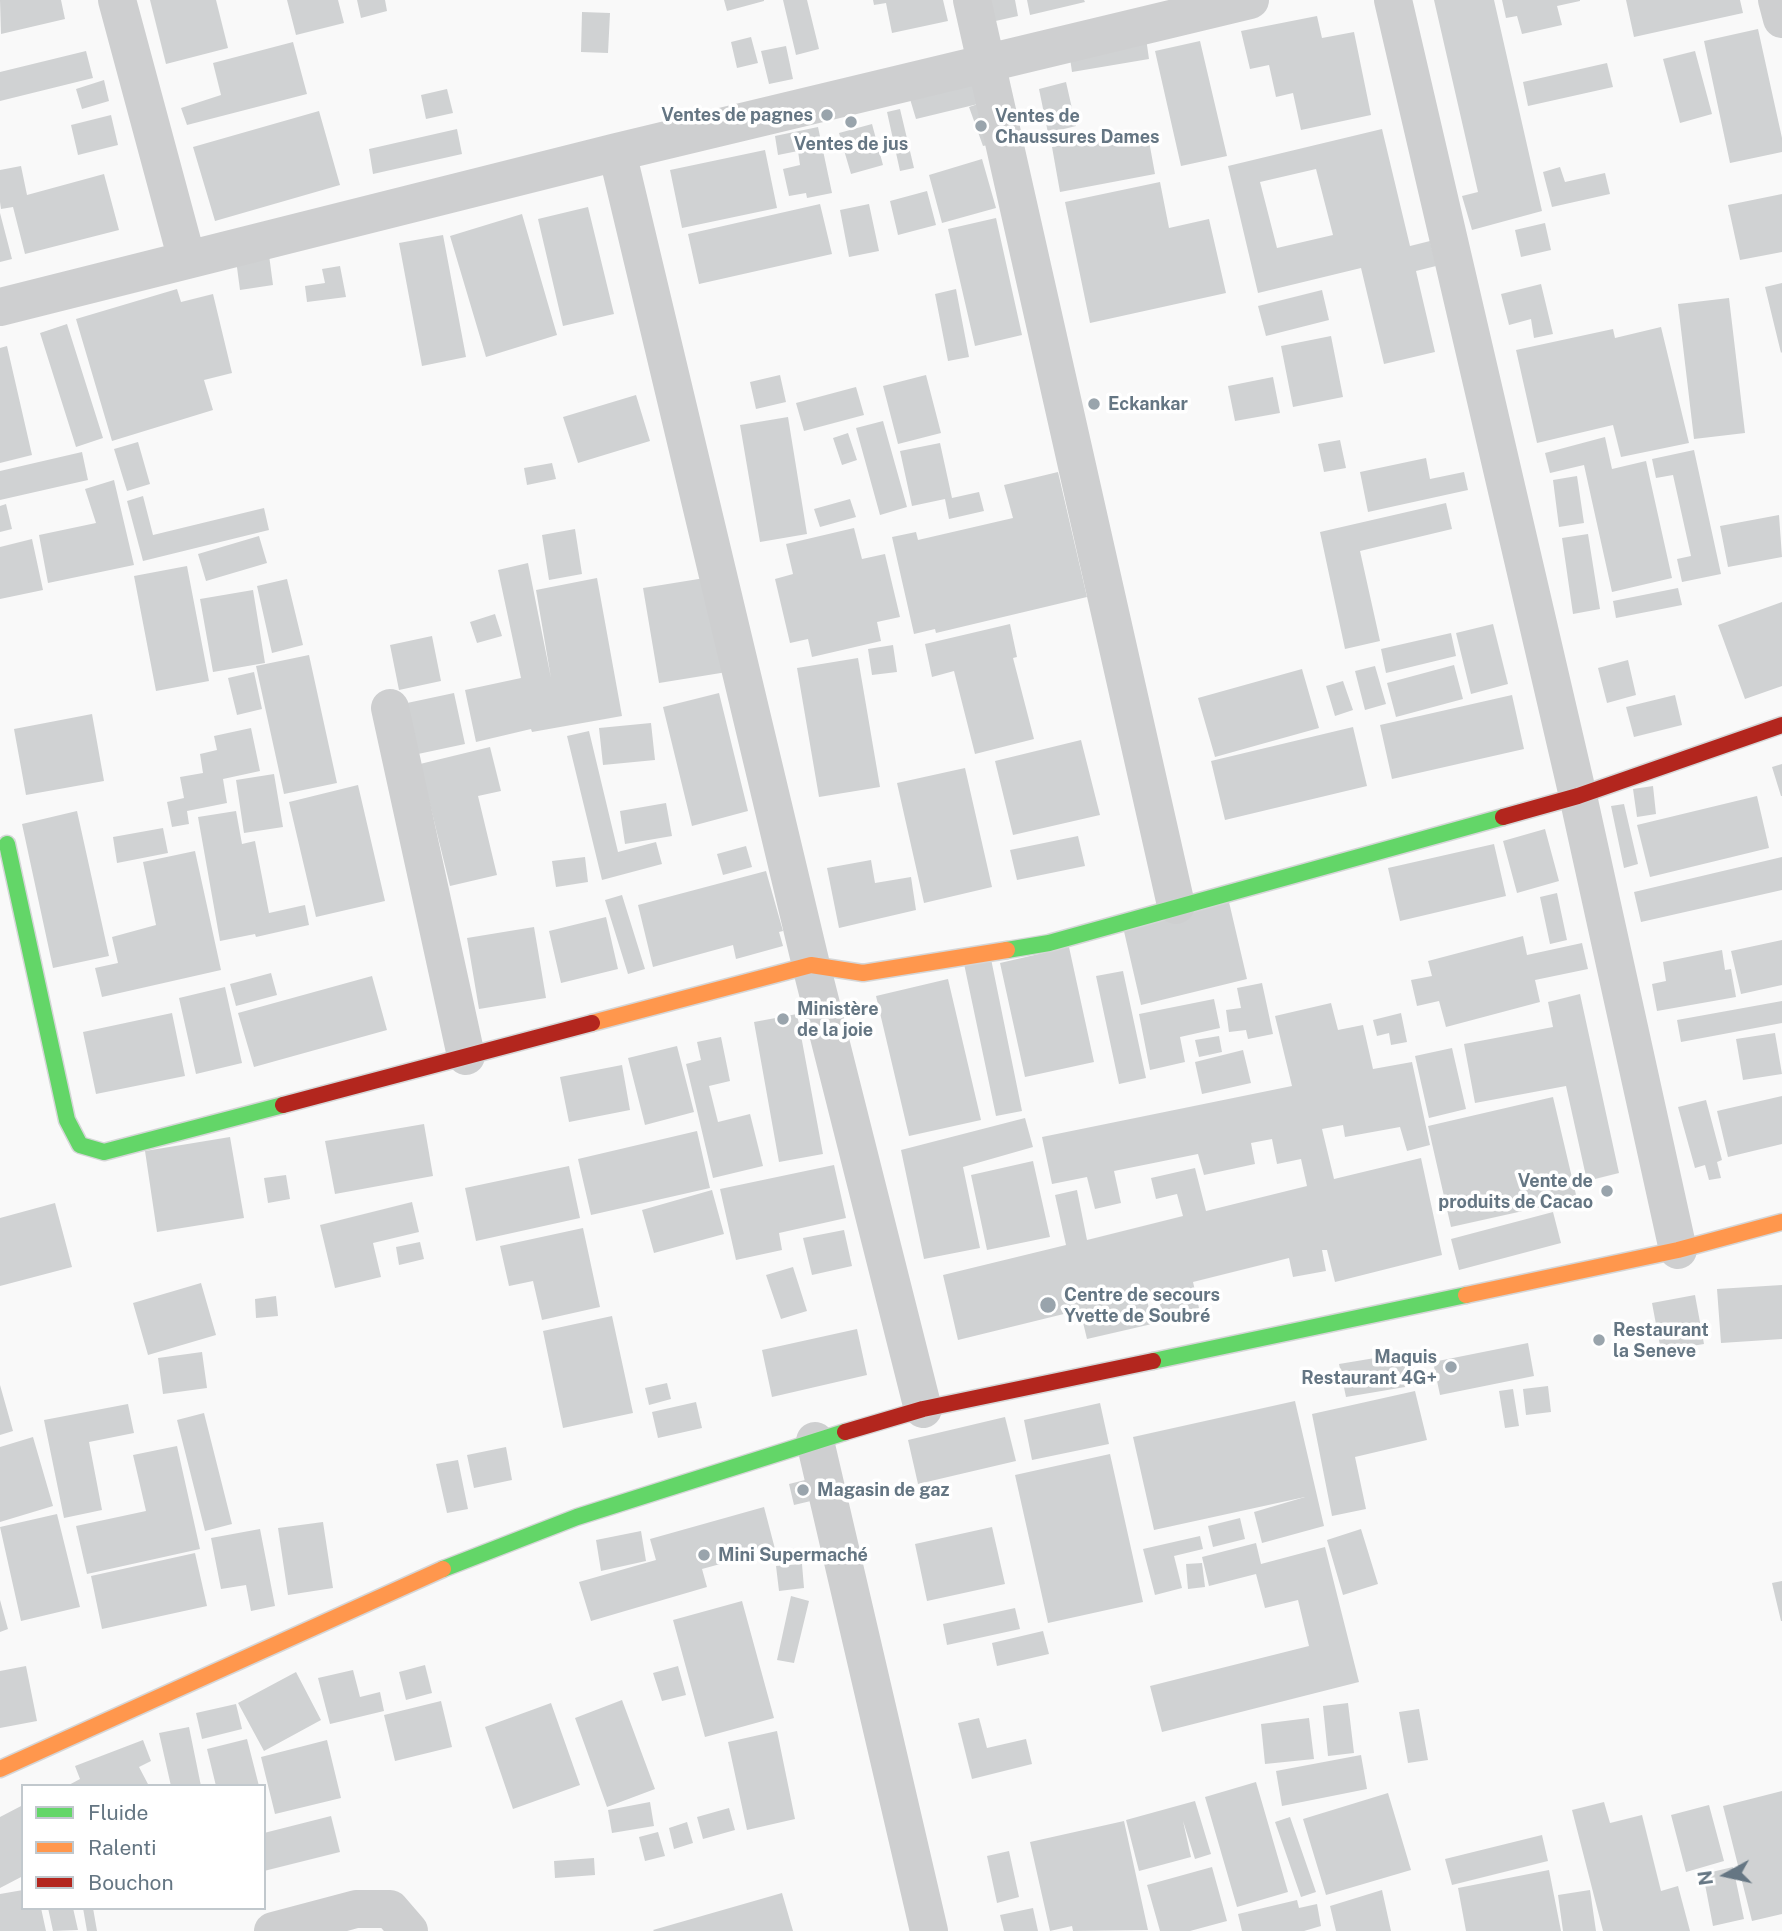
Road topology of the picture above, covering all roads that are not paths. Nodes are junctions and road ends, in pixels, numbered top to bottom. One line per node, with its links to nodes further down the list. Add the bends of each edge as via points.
1 (117, 0): 9 (street)
2 (972, 0): 7 (street)
3 (1250, 0): 7 (street)
4 (1392, 0): 13 (street)
5 (1777, 0): 6 (street)
6 (1782, 19)
7 (985, 64): 8 (street); 15 (street)
8 (617, 152): 9 (street); 16 (street)
9 (187, 260): 10 (street)
10 (0, 307)
11 (390, 708): 17 (street)
12 (1782, 725): 13 (street)
13 (1578, 796): 15 (street); 19 (street)
14 (7, 844): 17 (street, via 67,1120 80,1145 104,1152)
15 (1177, 905): 16 (street, via 1049,943 863,973)
16 (811, 965): 17 (street); 20 (street)
17 (466, 1056)
18 (1782, 1222): 19 (street)
19 (1678, 1250): 20 (street)
20 (923, 1409): 21 (street)
21 (815, 1441): 22 (street, via 577,1517 470,1557); 25 (street)
22 (0, 1769)
23 (273, 1931): 24 (street, via 356,1909 390,1909)
24 (409, 1931)
25 (929, 1931)

